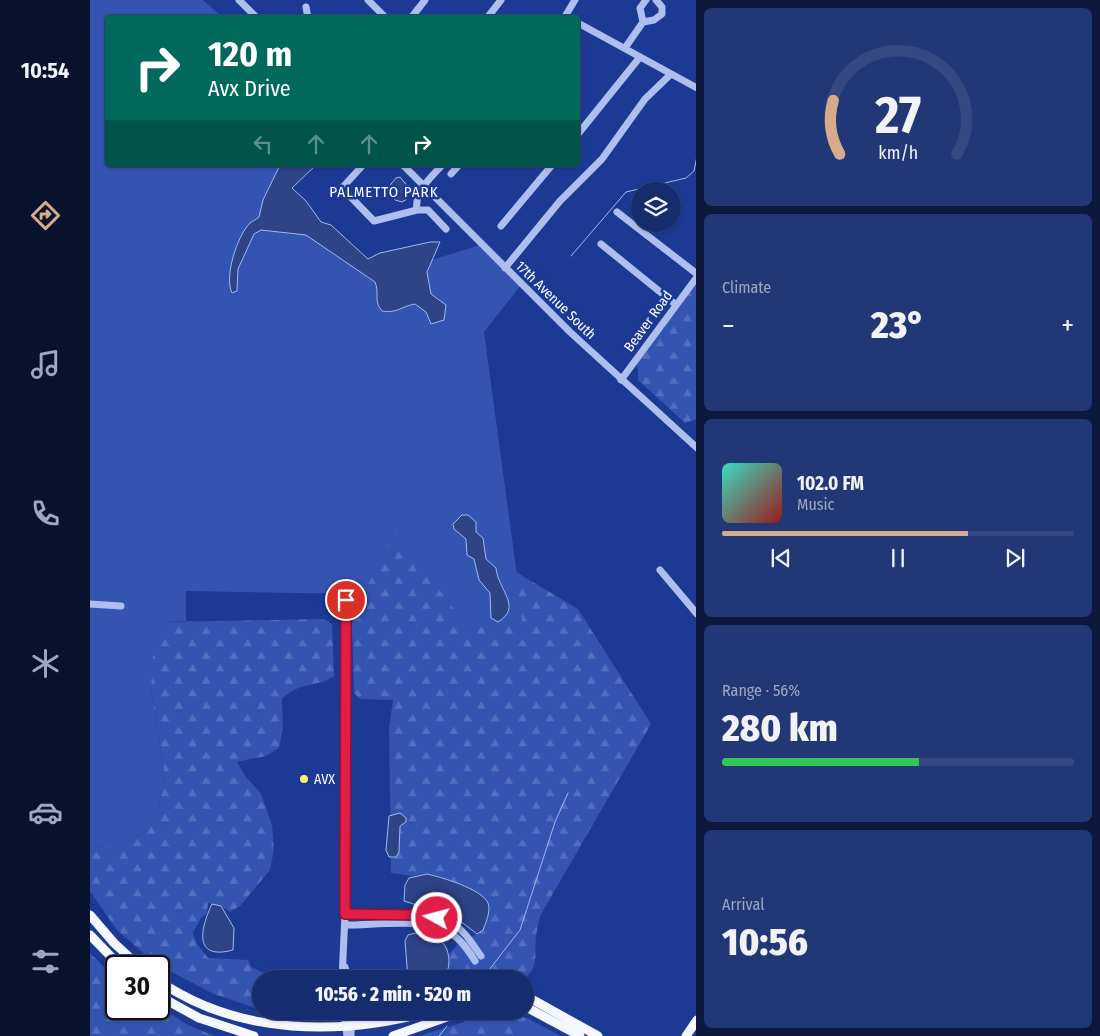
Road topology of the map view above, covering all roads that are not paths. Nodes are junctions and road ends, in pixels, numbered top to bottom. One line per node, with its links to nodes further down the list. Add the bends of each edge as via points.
1 (239, 0): 9 (street)
2 (368, 0): 11 (street)
3 (425, 0): 12 (street)
4 (501, 0): 13 (street)
5 (575, 0): 14 (street)
6 (646, 0): 15 (street, via 640,8)
7 (656, 0): 15 (street, via 662,7 662,14)
8 (306, 7): 10 (street)
9 (254, 15)
10 (307, 15)
11 (383, 15)
12 (413, 15)
13 (489, 15)
14 (566, 15)
15 (643, 22): 17 (street)
16 (580, 24): 17 (street)
17 (625, 48): 18 (street)
18 (640, 57): 19 (street); 21 (street)
19 (671, 74): 20 (street); 34 (street, via 634,112 602,159 560,201)
20 (696, 88)
21 (580, 132)
22 (361, 167): 29 (street, via 342,188 374,221)
23 (405, 167): 28 (street, 17th Avenue South)
24 (440, 167): 28 (street)
25 (457, 167): 27 (street)
26 (550, 167): 31 (street)
27 (451, 174)
28 (424, 187): 29 (street, via 416,202); 34 (street, 17th Avenue South)
29 (417, 210): 32 (street, via 428,210)
30 (617, 212): 35 (street)
31 (501, 226)
32 (446, 230)
33 (601, 244): 36 (street)
34 (505, 268): 37 (street, 17th Avenue South)
35 (696, 276): 36 (street, Beaver Road)
36 (675, 304): 37 (street, Beaver Road)
37 (621, 380): 38 (street, 17th Avenue South)
38 (696, 448)
39 (660, 570): 43 (street)
40 (346, 600): 44 (street)
41 (92, 605): 42 (street)
42 (121, 606)
43 (696, 614)
44 (345, 914): 46 (street); 48 (street)
45 (90, 915): 51 (main road)
46 (414, 915): 47 (street); 47 (street, via 437,918 453,925 465,934 478,959 443,929)
47 (414, 924): 48 (street)
48 (345, 925): 52 (street)
49 (90, 935): 50 (main road)
50 (109, 955)
51 (127, 955)
52 (344, 964): 53 (street); 54 (street)
53 (343, 970)
54 (346, 970)
55 (170, 987): 64 (main road, via 198,1004 255,1024 310,1032)
56 (534, 1000): 68 (main road)
57 (170, 1002): 65 (main road, via 199,1018)
58 (534, 1011): 67 (main road)
59 (346, 1020): 64 (street)
60 (351, 1020): 64 (street)
61 (403, 1020): 64 (main road)
62 (438, 1020): 66 (main road)
63 (696, 1020): 69 (main road)
64 (349, 1033)
65 (254, 1036)
66 (393, 1036)
67 (580, 1036)
68 (598, 1036)
69 (686, 1036)

